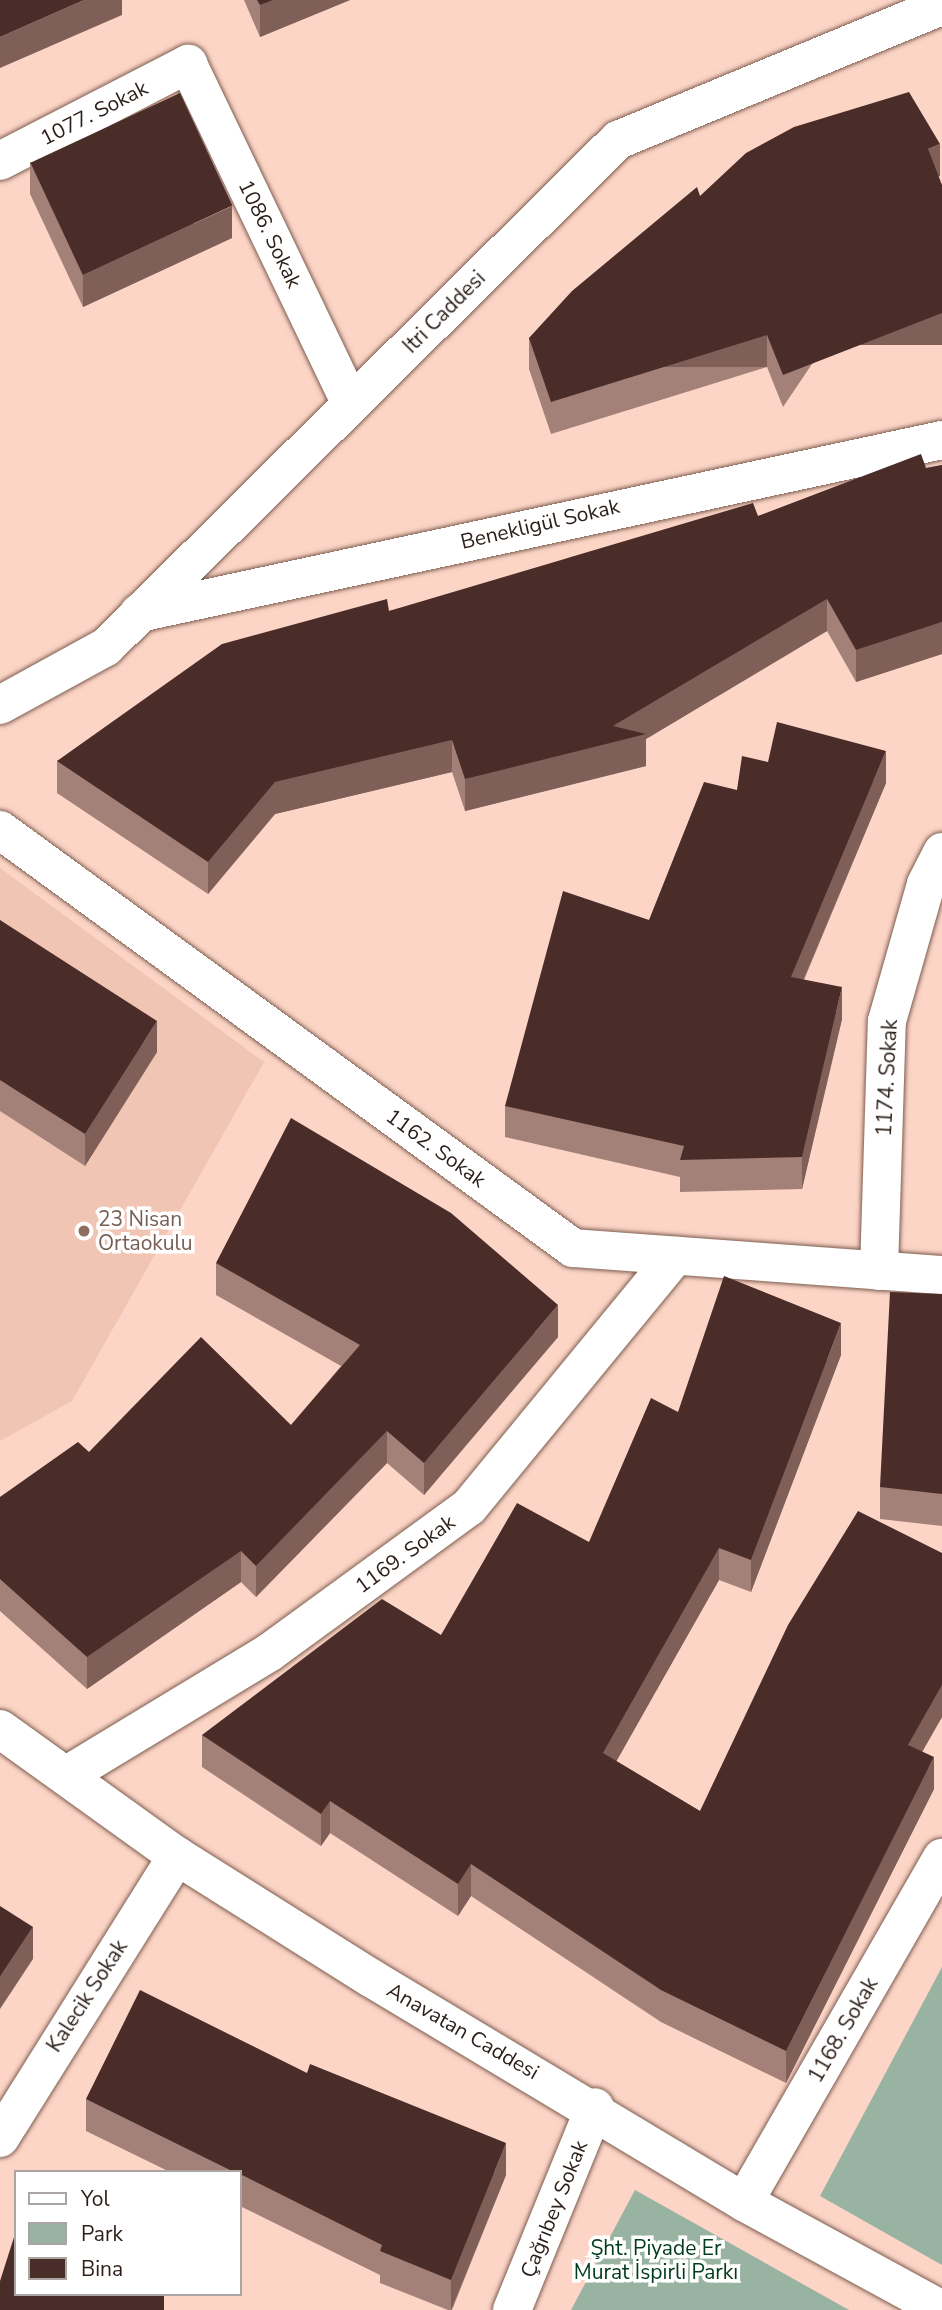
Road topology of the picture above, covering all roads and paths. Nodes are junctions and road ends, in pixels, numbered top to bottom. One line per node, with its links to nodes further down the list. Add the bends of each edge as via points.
1 (942, 6): 4 (street, Itri Caddesi, via 618,140)
2 (188, 64): 3 (street, 1077. Sokak); 4 (street, 1086. Sokak)
3 (0, 161)
4 (351, 404): 6 (street, Itri Caddesi)
5 (942, 440): 6 (street, Benekligül Sokak)
6 (139, 613): 7 (street, Itri Caddesi, via 106,647)
7 (0, 705)
8 (0, 830): 10 (street, 1162. Sokak, via 573,1248)
9 (942, 852): 11 (street, 1174. Sokak, via 926,884 887,1021)
10 (675, 1256): 11 (street, 1162. Sokak); 14 (street, 1169. Sokak, via 469,1507 270,1652)
11 (879, 1270): 12 (street, 1162. Sokak)
12 (942, 1275)
13 (0, 1728): 14 (street, Anavatan Caddesi)
14 (67, 1775): 15 (street, Anavatan Caddesi)
15 (177, 1856): 17 (street, Anavatan Caddesi); 18 (street, Kalecik Sokak)
16 (942, 1858): 19 (street, 1168. Sokak)
17 (595, 2107): 19 (street, Anavatan Caddesi); 21 (street, Çağrıbey Sokak)
18 (0, 2138)
19 (744, 2203): 20 (street, Anavatan Caddesi)
20 (942, 2309)
21 (512, 2310)

